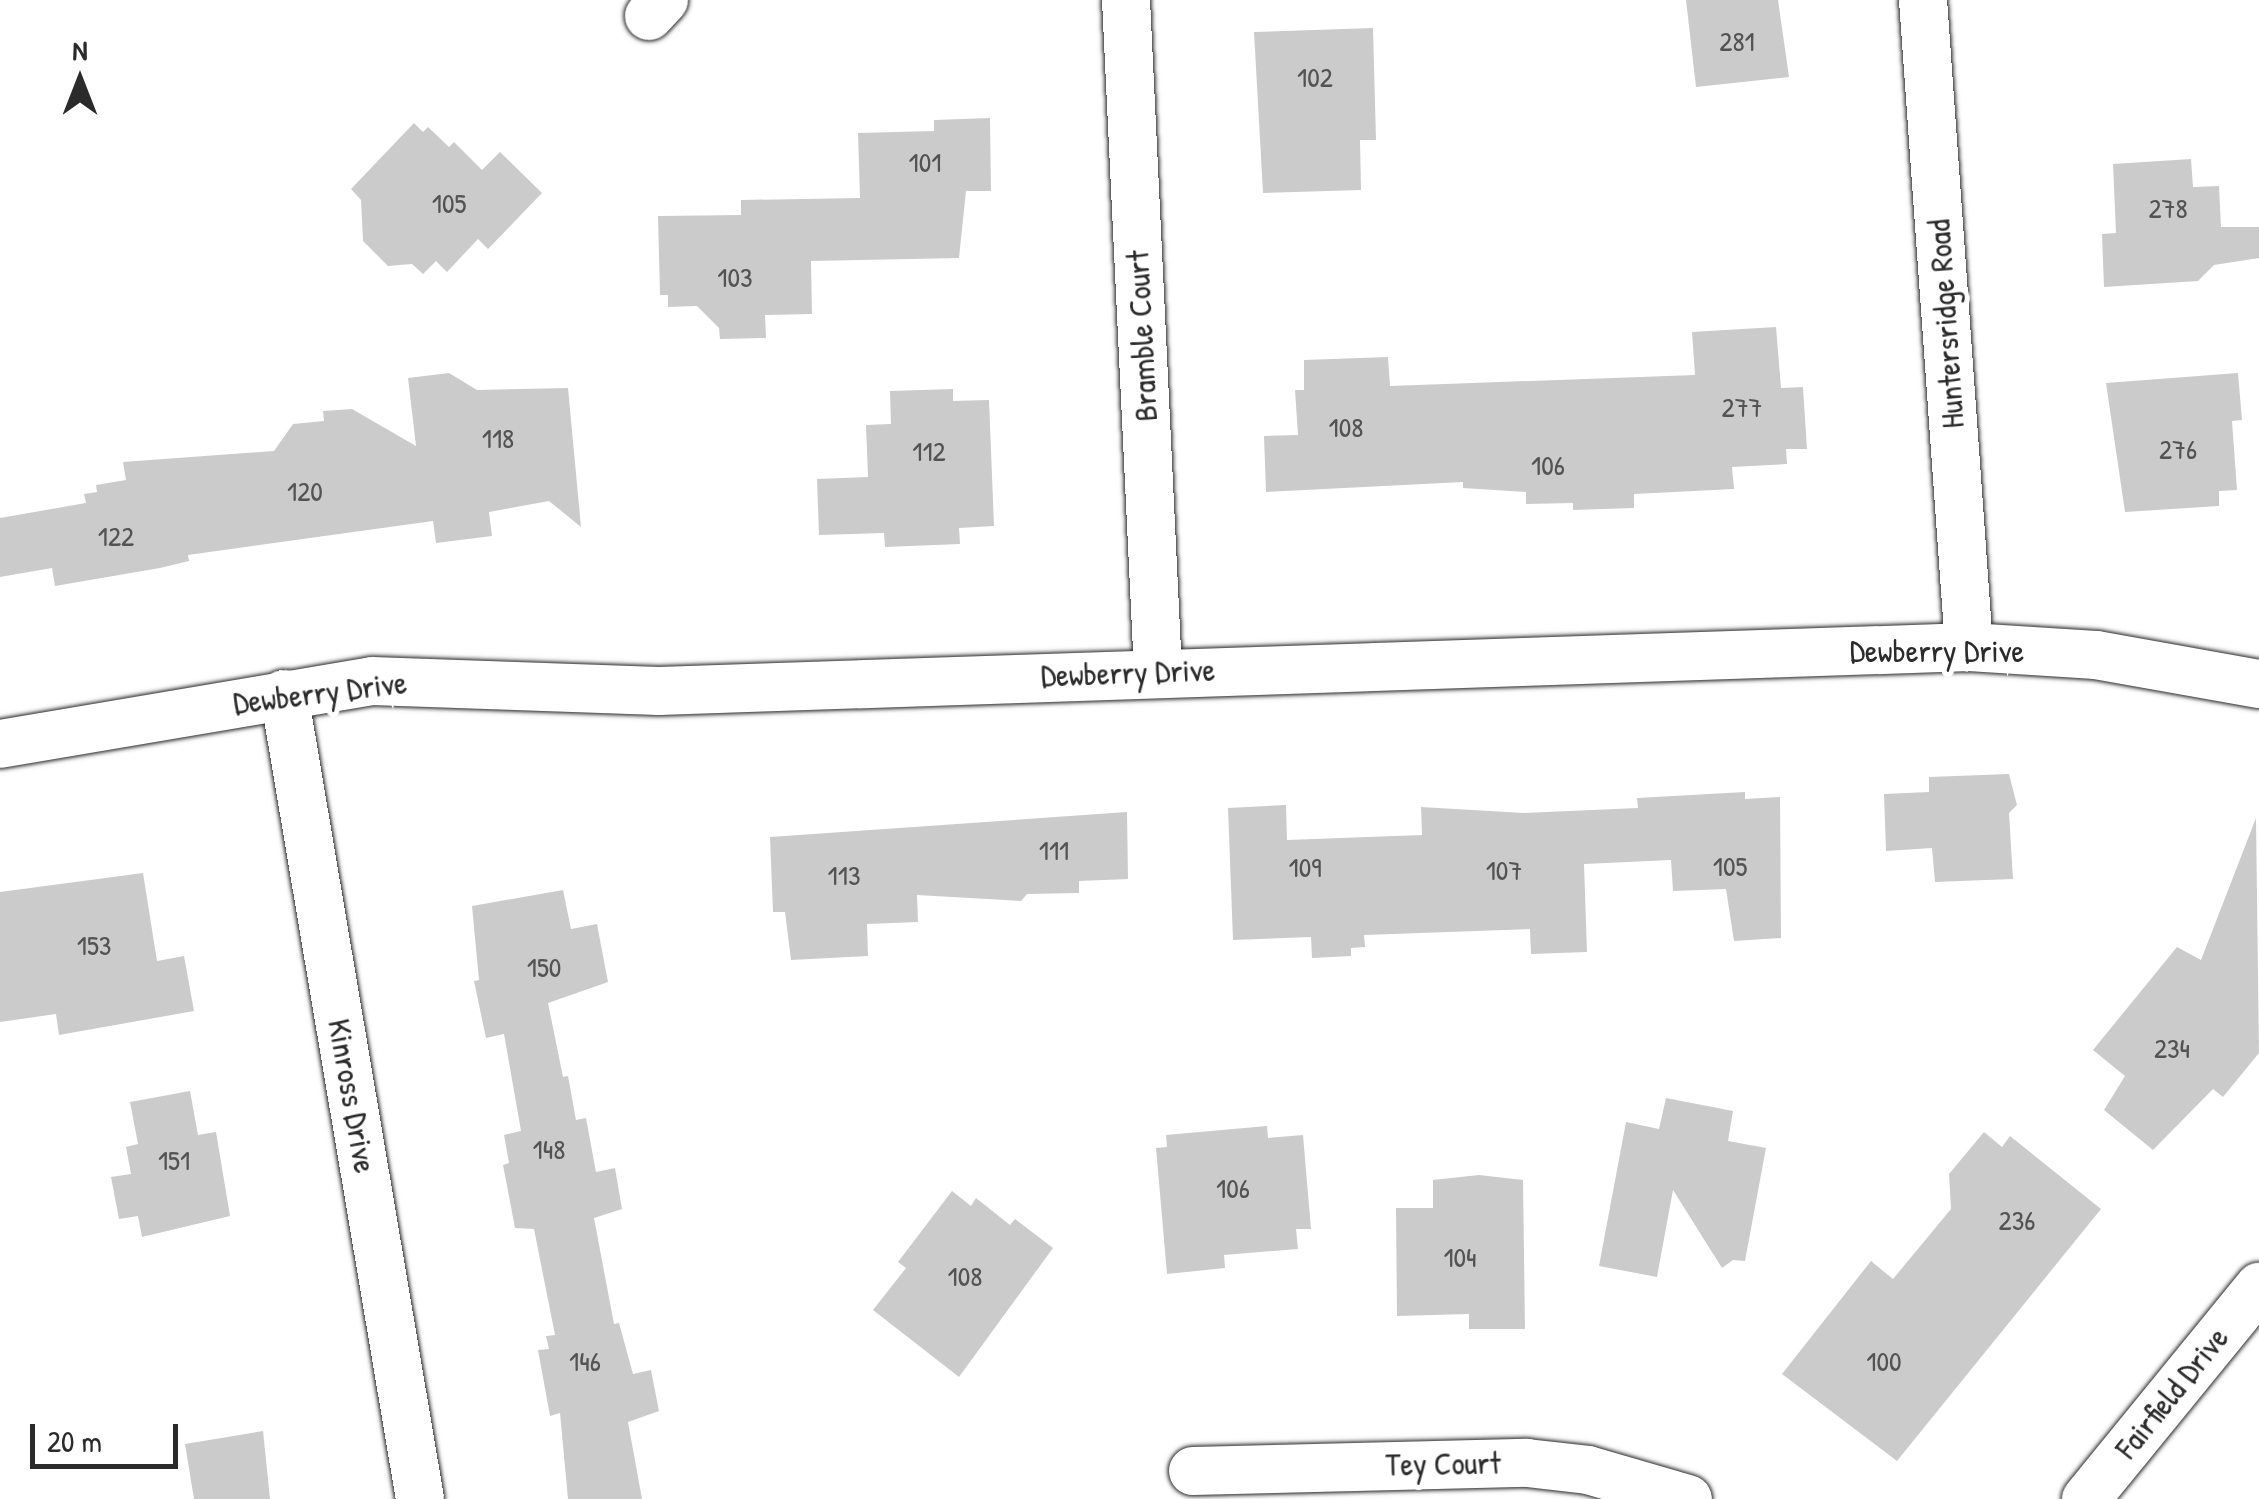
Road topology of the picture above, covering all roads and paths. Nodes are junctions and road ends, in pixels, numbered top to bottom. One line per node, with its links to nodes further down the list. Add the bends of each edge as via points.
1 (1126, 0): 4 (street, Bramble Court)
2 (1923, 0): 3 (street, Huntersridge Road)
3 (1969, 647): 4 (street, Dewberry Drive); 5 (street, Dewberry Drive, via 2096,655)
4 (1158, 671): 6 (street, Dewberry Drive, via 660,690 372,681)
5 (2259, 684)
6 (284, 694): 7 (street, Dewberry Drive); 10 (street, Kinross Drive)
7 (0, 744)
8 (2259, 1287): 12 (street, Fairfield Drive)
9 (1194, 1472): 11 (street, Tey Court, via 1527,1463 1588,1470)
10 (420, 1499)
11 (1688, 1499)
12 (2086, 1499)

